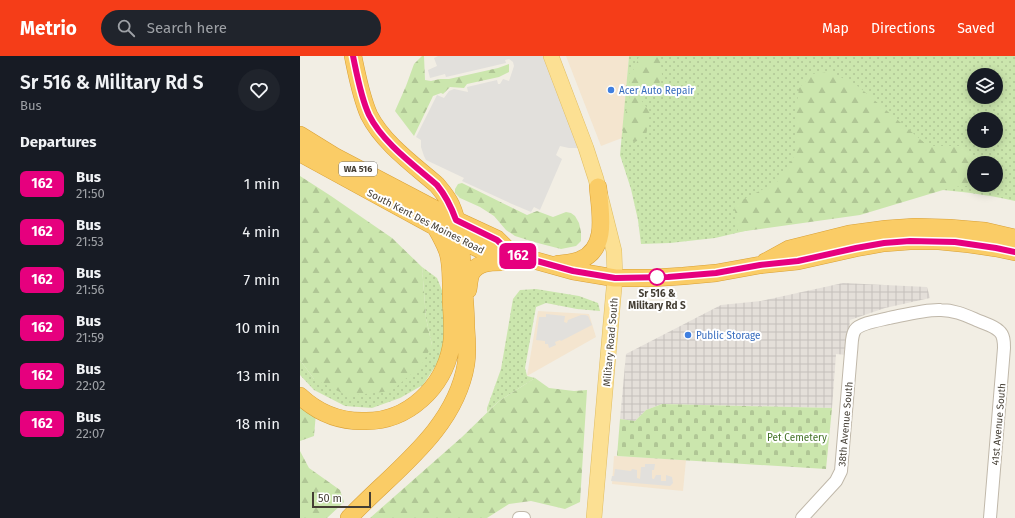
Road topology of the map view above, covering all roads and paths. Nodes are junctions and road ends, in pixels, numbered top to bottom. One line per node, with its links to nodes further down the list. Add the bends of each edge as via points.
1 (353, 56): 6 (highway, via 369,115 393,147 443,192)
2 (551, 56): 5 (main road, Military Road South)
3 (300, 134): 6 (highway, South Kent Des Moines Road / WA 516, via 334,156)
4 (300, 153): 7 (highway, South Kent Des Moines Road / WA 516)
5 (598, 187): 13 (highway, via 600,230 595,247 590,254 578,261); 15 (main road, Military Road South, via 614,251)
6 (456, 220): 9 (highway); 11 (highway, South Kent Des Moines Road / WA 516, via 497,240)
7 (436, 228): 9 (highway, South Kent Des Moines Road / WA 516); 18 (highway, via 447,251 450,271 452,336 448,360 432,388 409,409 384,419 359,422 345,420 319,410)
8 (1015, 238): 14 (highway, South Kent Des Moines Road / WA 516, via 985,231 948,228 886,229 789,249)
9 (460, 240): 11 (highway, South Kent Des Moines Road / WA 516, via 492,255); 16 (highway)
10 (1015, 252): 14 (highway, South Kent Des Moines Road / WA 516, via 969,244 910,241 884,243 798,261)
11 (512, 254): 12 (highway, South Kent Des Moines Road / WA 516)
12 (531, 260): 13 (highway, South Kent Des Moines Road / WA 516); 16 (highway, via 477,266 471,275)
13 (551, 265): 15 (highway, South Kent Des Moines Road / WA 516)
14 (760, 265): 15 (highway, South Kent Des Moines Road / WA 516, via 683,276)
15 (615, 278): 23 (main road, Military Road South)
16 (466, 308): 20 (highway, via 466,364 452,404 425,442)
17 (999, 331): 19 (street, 38th Avenue South, via 955,312 940,310 898,316 866,324 855,330 841,471 836,481); 24 (street, 41st Avenue South, via 1004,348)
18 (300, 396)
19 (804, 517)
20 (349, 518)
21 (519, 518): 22 (street)
22 (524, 518)
23 (594, 518)
24 (990, 518)

